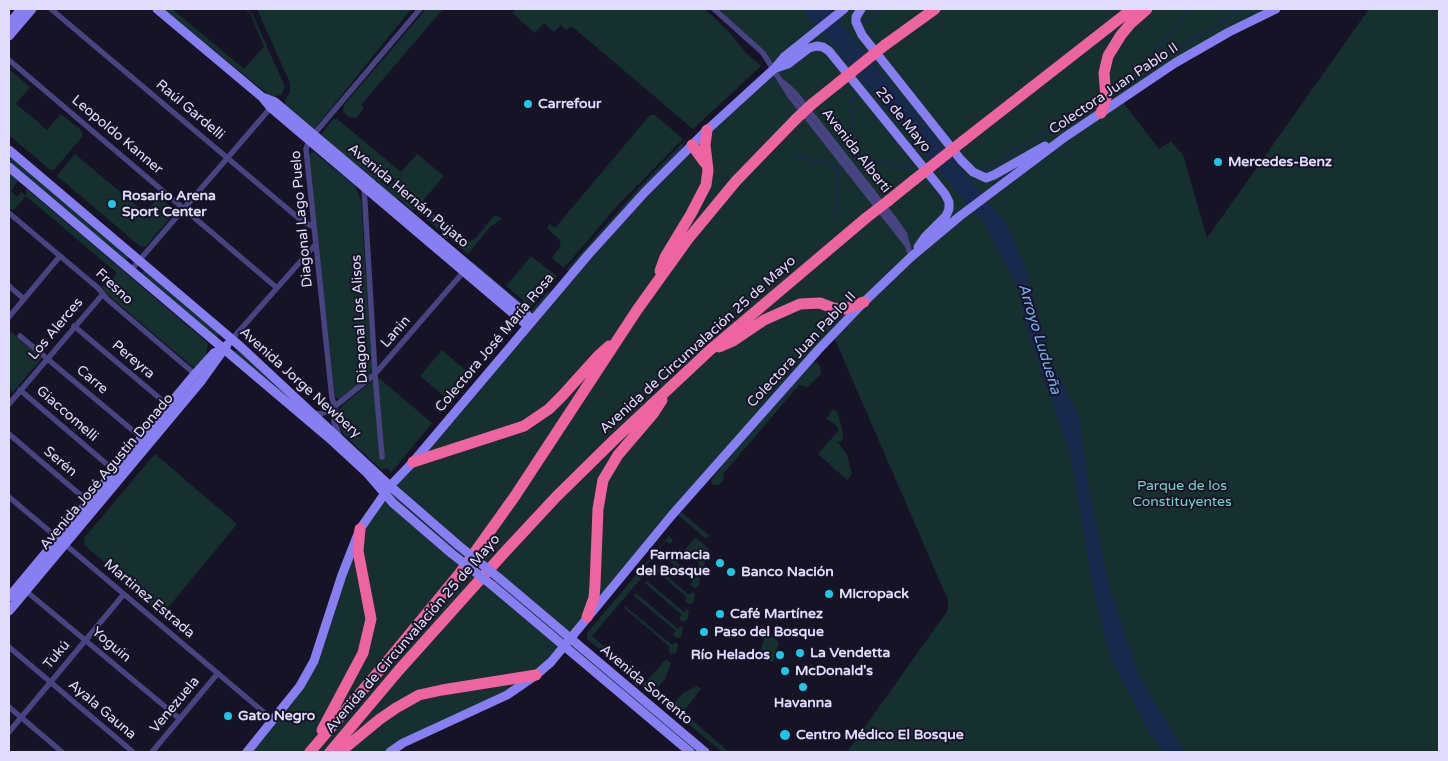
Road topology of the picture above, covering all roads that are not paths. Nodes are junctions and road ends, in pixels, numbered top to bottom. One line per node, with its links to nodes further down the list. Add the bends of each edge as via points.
1 (21, 9): 13 (main road)
2 (32, 9): 14 (main road)
3 (51, 9): 24 (street, Raúl Gardelli)
4 (157, 9): 17 (main road, Avenida Hernán Pujato)
5 (420, 9): 20 (street, Diagonal Lago Puelo)
6 (714, 9): 16 (street, Avenida Alberti, via 758,48)
7 (861, 9): 21 (main road, 25 de Mayo, via 856,22 862,35 973,172 986,178 994,175)
8 (935, 9): 37 (highway, Avenida de Circunvalación 25 de Mayo, bridge, via 885,45 796,119 736,181)
9 (1132, 9): 50 (highway, Avenida de Circunvalación 25 de Mayo, bridge, via 888,200)
10 (1147, 9): 18 (highway, via 1121,35 1108,56 1104,73 1106,98)
11 (1276, 9): 18 (main road, Colectora Juan Pablo II, via 1175,63)
12 (842, 10): 16 (main road, Colectora José María Rosa, via 784,57)
13 (9, 24)
14 (9, 36)
15 (9, 60): 28 (street, Leopoldo Kanner)
16 (775, 72): 19 (main road, Colectora José María Rosa); 33 (street, Avenida Alberti, via 904,233); 33 (main road, 25 de Mayo, via 809,48 817,46 828,51 945,194 949,202 946,216)
17 (272, 105): 20 (main road, Avenida Hernán Pujato); 24 (street)
18 (1101, 113): 21 (main road, Colectora Juan Pablo II)
19 (707, 130): 22 (main road, Colectora José María Rosa); 26 (highway)
20 (311, 137): 27 (main road, Avenida Hernán Pujato); 30 (street, Diagonal Lago Puelo, via 306,148)
21 (1065, 137): 33 (main road, Colectora Juan Pablo II, via 994,189)
22 (692, 145): 26 (highway); 44 (main road, Colectora José María Rosa, via 644,192)
23 (9, 150): 34 (main road, Avenida Jorge Newbery)
24 (227, 158): 28 (street); 30 (street, Raúl Gardelli, via 302,221)
25 (9, 167): 36 (main road, Avenida Jorge Newbery)
26 (708, 170): 37 (highway, via 700,198 664,257)
27 (366, 184): 35 (main road, Avenida Hernán Pujato); 53 (street, Diagonal Los Alisos)
28 (184, 208): 34 (street); 39 (street, Leopoldo Kanner)
29 (9, 213): 32 (street, Fresno)
30 (314, 227): 31 (street, Diagonal Lago Puelo)
31 (315, 245): 39 (street); 59 (street, Diagonal Lago Puelo)
32 (60, 256): 40 (street, Fresno); 41 (street)
33 (911, 257): 42 (main road, Colectora Juan Pablo II)
34 (140, 260): 36 (street); 48 (main road, Avenida Jorge Newbery)
35 (467, 269): 44 (main road, Avenida Hernán Pujato); 53 (street, Lanin)
36 (131, 270): 49 (main road, Avenida Jorge Newbery)
37 (654, 285): 47 (highway, Avenida de Circunvalación 25 de Mayo)
38 (9, 286): 41 (street)
39 (277, 288): 48 (street)
40 (102, 294): 45 (street, Los Alerces); 52 (street, Fresno)
41 (24, 299): 43 (street)
42 (864, 302): 50 (highway, via 845,309 820,303 800,304 771,316 733,341); 79 (main road, Colectora Juan Pablo II, via 779,393)
43 (9, 317)
44 (531, 323): 67 (main road, Colectora José María Rosa)
45 (74, 326): 51 (street, Los Alerces); 58 (street, Pereyra)
46 (20, 336): 51 (street, Carre)
47 (620, 336): 67 (highway, via 562,396 524,426); 96 (highway, Avenida de Circunvalación 25 de Mayo, via 515,496 460,573)
48 (232, 339): 49 (main road, Avenida José Agustín Donado); 61 (main road, Avenida Jorge Newbery)
49 (224, 349): 52 (main road, Avenida José Agustín Donado, via 214,353); 54 (main road, Avenida José Agustín Donado); 70 (main road, Avenida Jorge Newbery, via 345,453)
50 (710, 350): 55 (highway, Avenida de Circunvalación 25 de Mayo)
51 (47, 359): 56 (street, Los Alerces); 63 (street, Carre)
52 (195, 374): 54 (street, Fresno); 58 (main road, Avenida José Agustín Donado)
53 (375, 374): 59 (street, Lanin); 66 (street, Diagonal Los Alisos)
54 (202, 380): 60 (main road, Avenida José Agustín Donado)
55 (673, 384): 79 (highway, via 653,414 618,455 603,480 598,509 594,598); 97 (highway, Avenida de Circunvalación 25 de Mayo, via 562,491 503,554)
56 (20, 390): 57 (street, Los Alerces); 68 (street, Giaccomelli)
57 (10, 400)
58 (168, 406): 60 (street, Pereyra); 63 (main road, Avenida José Agustín Donado)
59 (335, 407): 61 (street, via 325,413); 64 (street, Diagonal Lago Puelo, via 334,422)
60 (176, 412): 65 (main road, Avenida José Agustín Donado)
61 (312, 413): 64 (main road, Avenida Jorge Newbery)
62 (9, 434): 72 (street, Serén)
63 (141, 438): 65 (street, Carre); 68 (main road, Avenida José Agustín Donado)
64 (340, 438): 69 (main road, Avenida Jorge Newbery)
65 (149, 444): 68 (main road, Avenida José Agustín Donado)
66 (382, 457)
67 (413, 462): 69 (main road, Colectora José María Rosa)
68 (118, 474): 72 (main road, Avenida José Agustín Donado)
69 (390, 486): 70 (main road, Colectora José María Rosa); 80 (main road, Avenida Jorge Newbery, bridge)
70 (384, 494): 73 (main road, Colectora José María Rosa); 82 (main road, Avenida Jorge Newbery, bridge)
71 (9, 497): 74 (street, Martinez Estrada)
72 (91, 505): 74 (main road, Avenida José Agustín Donado)
73 (360, 529): 90 (main road, Colectora José María Rosa, via 314,660 300,686); 96 (highway, via 358,551 371,619 363,653)
74 (61, 541): 75 (main road, Avenida José Agustín Donado); 76 (street, Martinez Estrada); 77 (main road, Avenida José Agustín Donado)
75 (26, 591): 78 (main road, Avenida José Agustín Donado); 81 (street, Yoguin)
76 (124, 594): 81 (street, Tukú); 84 (street, Martinez Estrada)
77 (9, 597)
78 (9, 611)
79 (587, 617): 80 (main road, Colectora Juan Pablo II)
80 (570, 638): 82 (main road, Colectora Juan Pablo II); 101 (main road, Avenida Sorrento)
81 (86, 640): 86 (street, Tukú); 89 (street, Yoguin)
82 (563, 646): 85 (main road, Colectora Juan Pablo II); 100 (main road, Avenida Sorrento)
83 (9, 647): 86 (street, Ayala Gauna)
84 (218, 673): 89 (street, Venezuela); 90 (street, Martinez Estrada)
85 (536, 675): 98 (highway, via 419,695 380,719); 99 (main road, Colectora Juan Pablo II, via 507,695 403,742)
86 (50, 682): 88 (street, Tukú); 93 (street, Ayala Gauna)
87 (9, 707): 88 (street)
88 (21, 718): 91 (street, Tukú); 92 (street)
89 (180, 719): 94 (street, Venezuela)
90 (274, 720): 95 (main road, Colectora José María Rosa)
91 (9, 732)
92 (62, 752)
93 (134, 752)
94 (152, 752)
95 (247, 752)
96 (309, 752)
97 (330, 752)
98 (340, 752)
99 (390, 752)
100 (690, 752)
101 (705, 752)

